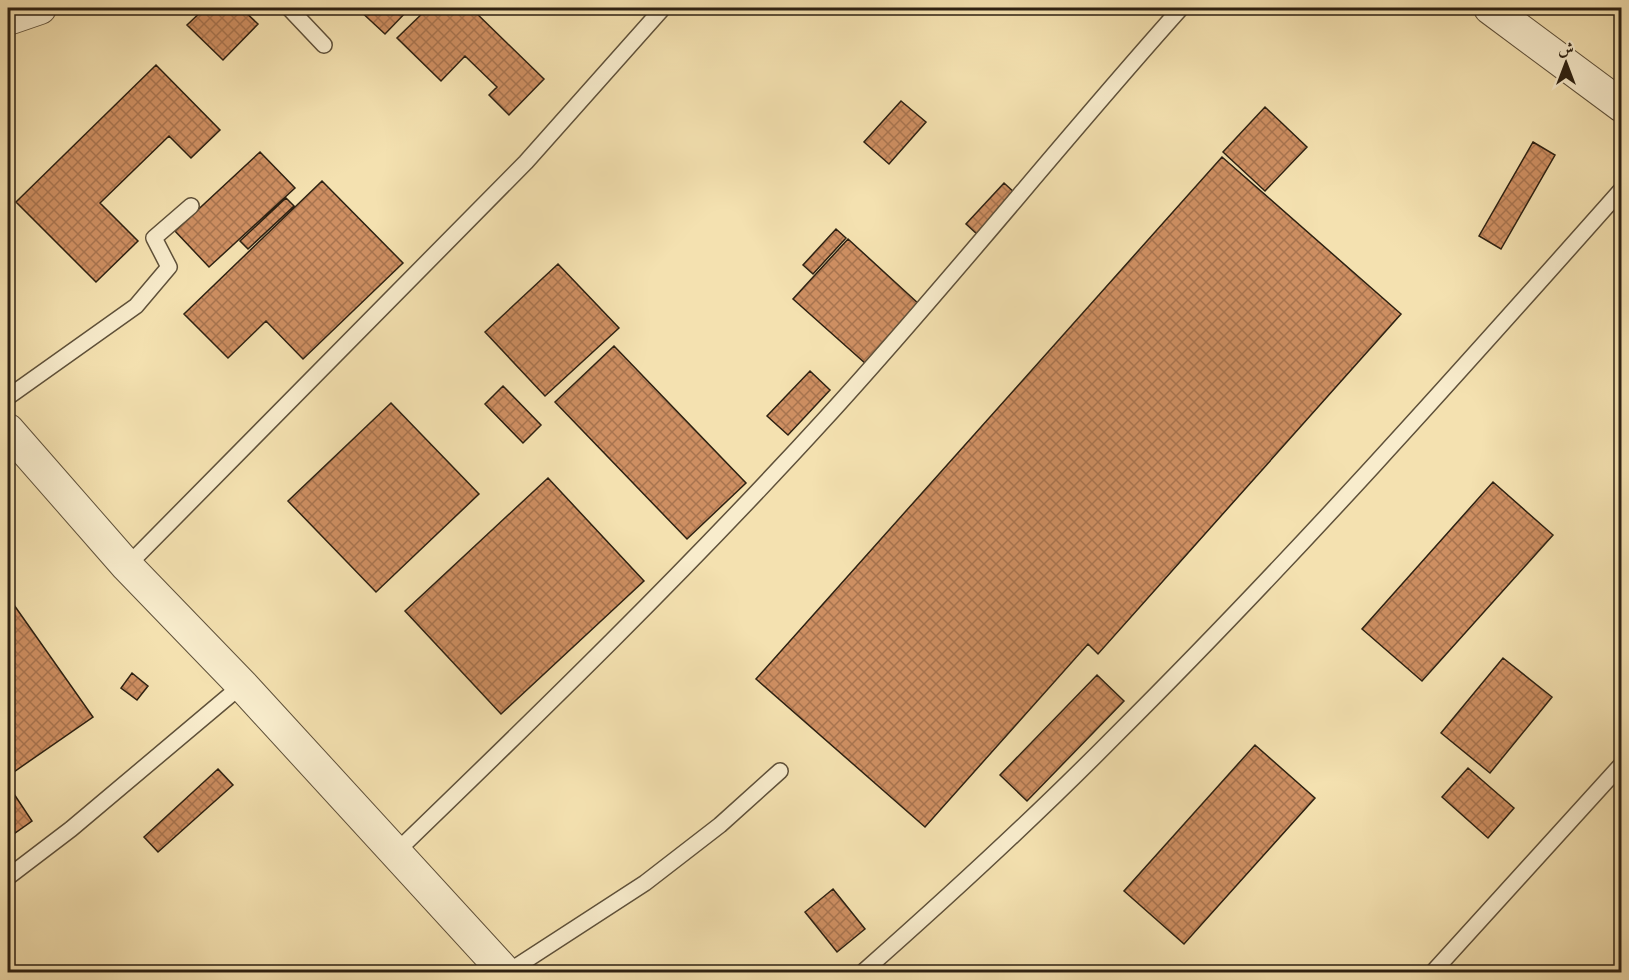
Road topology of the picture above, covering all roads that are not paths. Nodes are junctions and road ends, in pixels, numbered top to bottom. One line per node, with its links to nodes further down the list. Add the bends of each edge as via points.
1 (40, 8): 6 (street)
2 (289, 8): 7 (lane)
3 (663, 8): 13 (lane, via 526,162)
4 (1181, 8): 17 (lane, via 823,421 618,636)
5 (1490, 8): 8 (street)
6 (8, 19)
7 (324, 45)
8 (1622, 106)
9 (1622, 189): 20 (lane, via 1336,506 1115,737)
10 (191, 206): 11 (lane, via 154,238 169,267 136,306)
11 (8, 397)
12 (8, 430): 13 (street)
13 (127, 566): 14 (street)
14 (242, 685): 17 (street); 18 (lane)
15 (1622, 764): 21 (lane)
16 (780, 771): 19 (lane, via 720,825 645,883)
17 (395, 853): 19 (street)
18 (8, 877)
19 (506, 972)
20 (863, 972)
21 (1433, 972)

